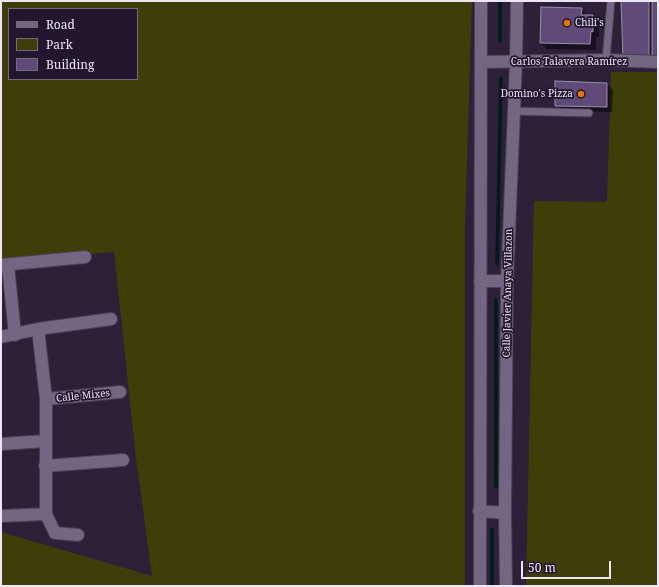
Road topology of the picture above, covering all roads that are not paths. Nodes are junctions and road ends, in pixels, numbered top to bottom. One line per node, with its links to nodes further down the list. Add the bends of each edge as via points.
1 (482, 1): 5 (street)
2 (517, 1): 6 (street, Calle Javier Anaya Villazon)
3 (611, 1): 4 (lane)
4 (606, 60): 6 (street, Carlos Talavera Ramírez); 7 (street, Carlos Talavera Ramírez)
5 (481, 62): 6 (street, Carlos Talavera Ramírez); 12 (street)
6 (516, 62): 8 (street, Calle Javier Anaya Villazon)
7 (658, 62)
8 (514, 111): 9 (lane); 13 (street, Calle Javier Anaya Villazon)
9 (589, 113)
10 (85, 257): 11 (street)
11 (4, 265): 16 (street)
12 (480, 281): 13 (street); 24 (street)
13 (508, 281): 25 (street, Calle Javier Anaya Villazon)
14 (111, 320): 15 (street)
15 (38, 330): 16 (street); 19 (street)
16 (15, 335): 17 (street)
17 (1, 337)
18 (120, 392): 19 (street, Calle Mixes)
19 (46, 399): 20 (street)
20 (45, 441): 21 (street); 23 (street)
21 (1, 444)
22 (123, 460): 23 (street)
23 (46, 466): 26 (street)
24 (479, 511): 25 (street); 29 (street)
25 (505, 513): 30 (street, Calle Javier Anaya Villazon)
26 (46, 514): 27 (street); 28 (street, via 55,533)
27 (1, 516)
28 (78, 535)
29 (480, 586)
30 (506, 586)

